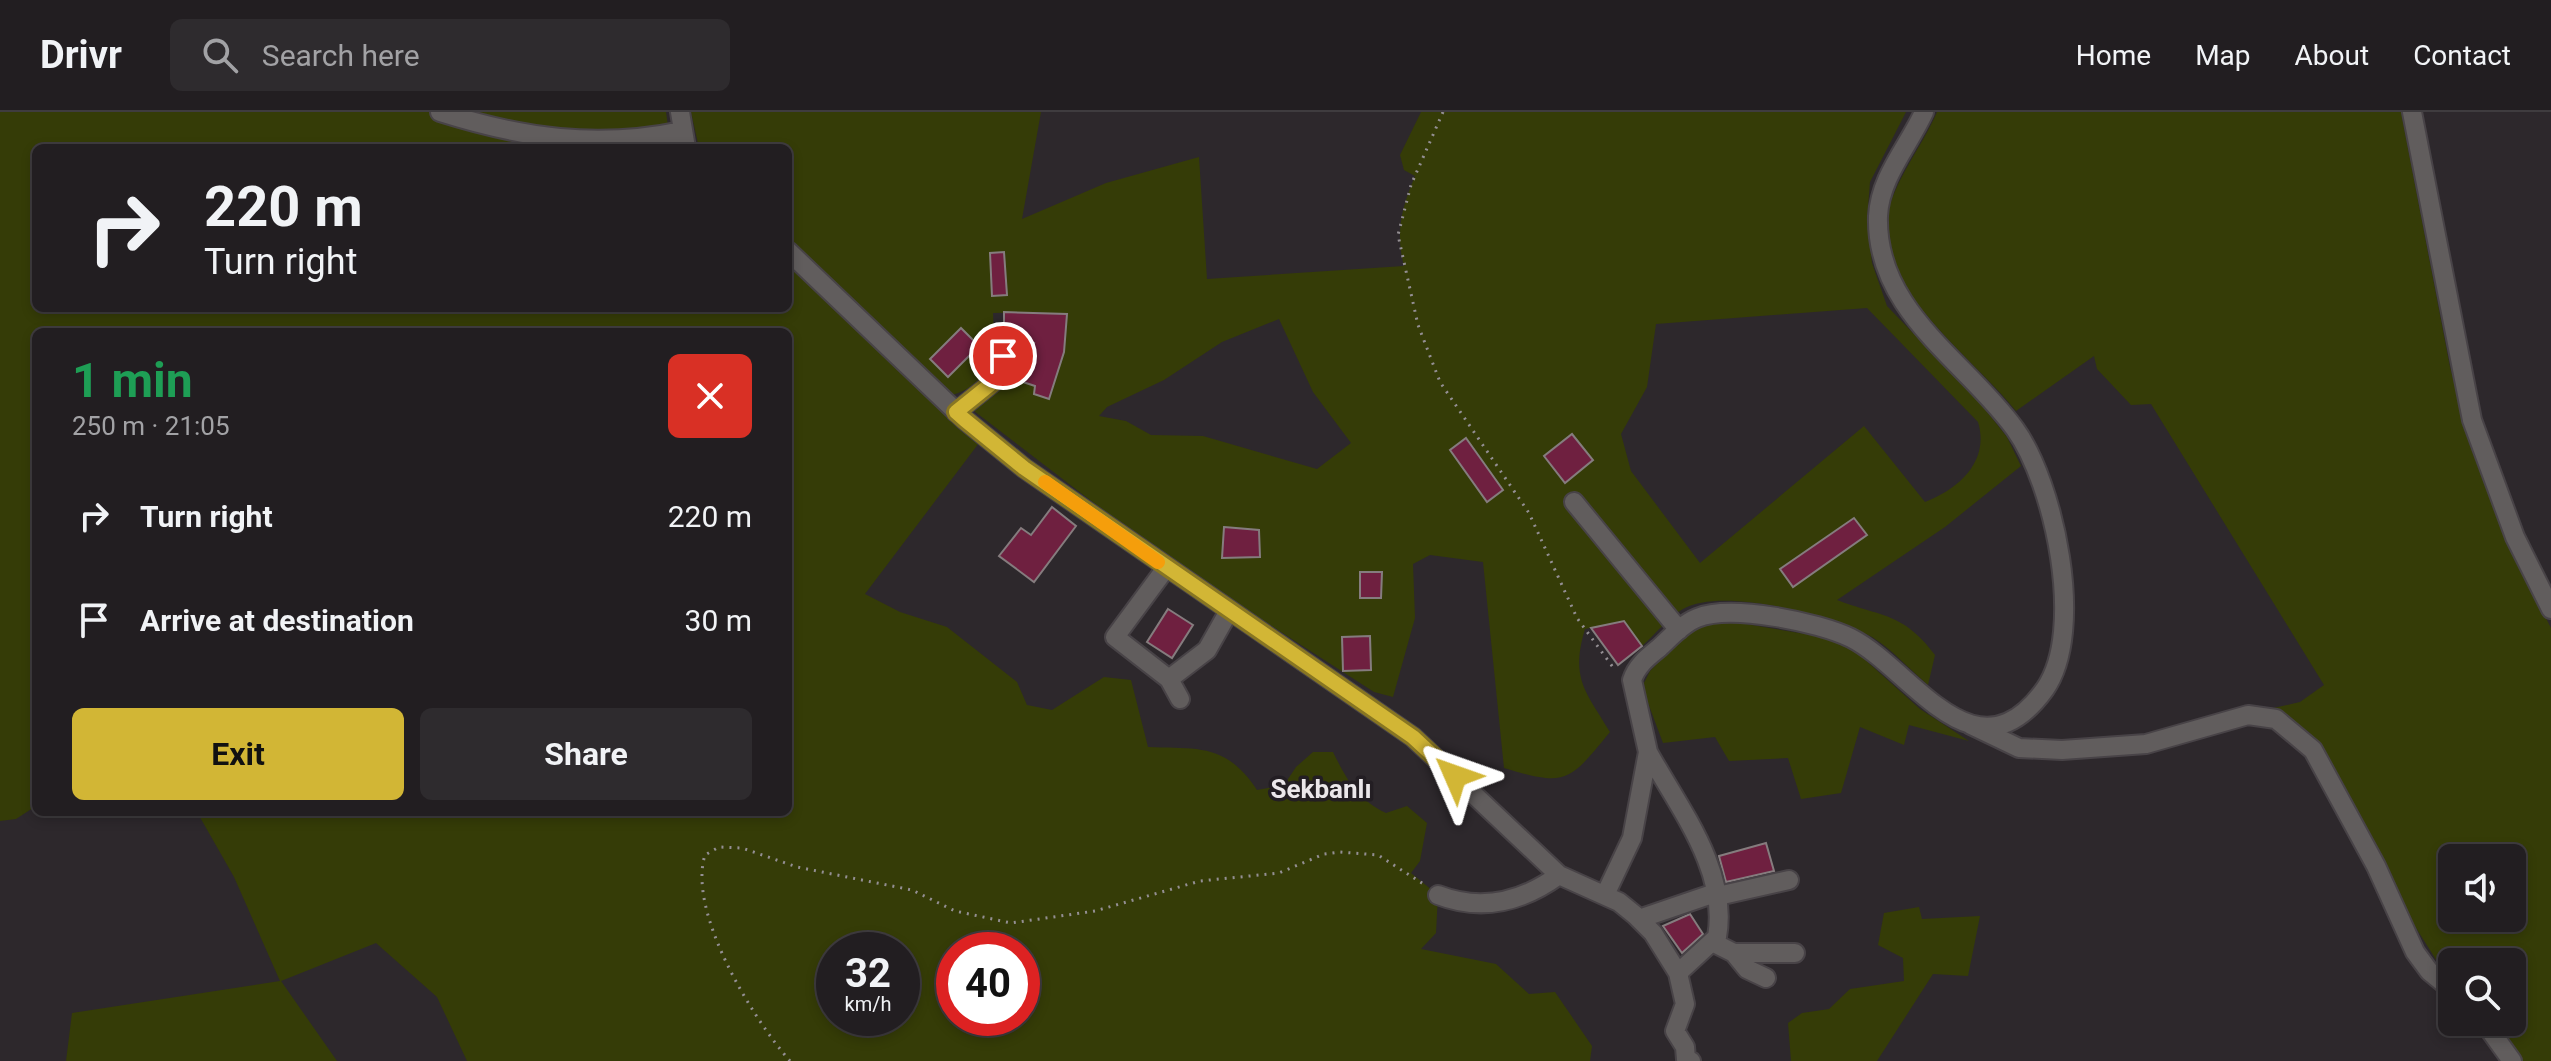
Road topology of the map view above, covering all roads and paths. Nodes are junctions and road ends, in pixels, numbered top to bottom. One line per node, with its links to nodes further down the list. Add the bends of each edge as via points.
1 (440, 112): 5 (street, via 559,141 629,140)
2 (1443, 112): 15 (path, via 1399,226 1418,325 1460,417 1529,513 1577,618)
3 (1924, 112): 17 (street, via 1880,199 1883,262 1924,330 2018,432 2045,500 2066,605 2061,651 2045,688 2030,705 2002,722)
4 (2412, 112): 11 (street, via 2472,420 2515,537)
5 (682, 130)
6 (792, 255): 8 (street)
7 (1003, 356): 8 (street, via 992,383)
8 (956, 412): 10 (street, via 1024,468)
9 (1574, 502): 13 (street)
10 (1166, 568): 12 (street); 14 (street, via 1115,637)
11 (2551, 609)
12 (1229, 611): 14 (street, via 1207,650); 19 (street, via 1413,737)
13 (1679, 630): 15 (street, via 1635,671); 17 (street, via 1706,616 1740,614 1842,635 1875,654 1941,712)
14 (1169, 679): 16 (street)
15 (1631, 688): 18 (street)
16 (1180, 699)
17 (1969, 723): 30 (street, via 2019,748 2062,750 2146,744 2248,715 2276,719 2313,750 2415,952)
18 (1648, 752): 21 (street, via 1694,834); 23 (street, via 1632,838)
19 (1559, 875): 22 (street, via 1509,901 1469,904); 23 (street)
20 (1789, 880): 21 (street)
21 (1718, 894): 24 (street); 25 (street)
22 (1438, 895): 33 (path, via 1378,855 1340,852 1279,873 1200,881 1095,911 1011,923 955,911 912,890 797,867 742,848 710,850 702,866 717,946)
23 (1605, 895): 24 (street)
24 (1639, 919): 28 (street)
25 (1714, 943): 26 (street); 28 (street)
26 (1734, 953): 27 (street); 29 (street, via 1747,969)
27 (1795, 953)
28 (1678, 973): 32 (street, via 1685,1004 1675,1031)
29 (1766, 978)
30 (2438, 978)
31 (2494, 1036): 34 (street)
32 (1687, 1060)
33 (790, 1061)
34 (2512, 1061)

